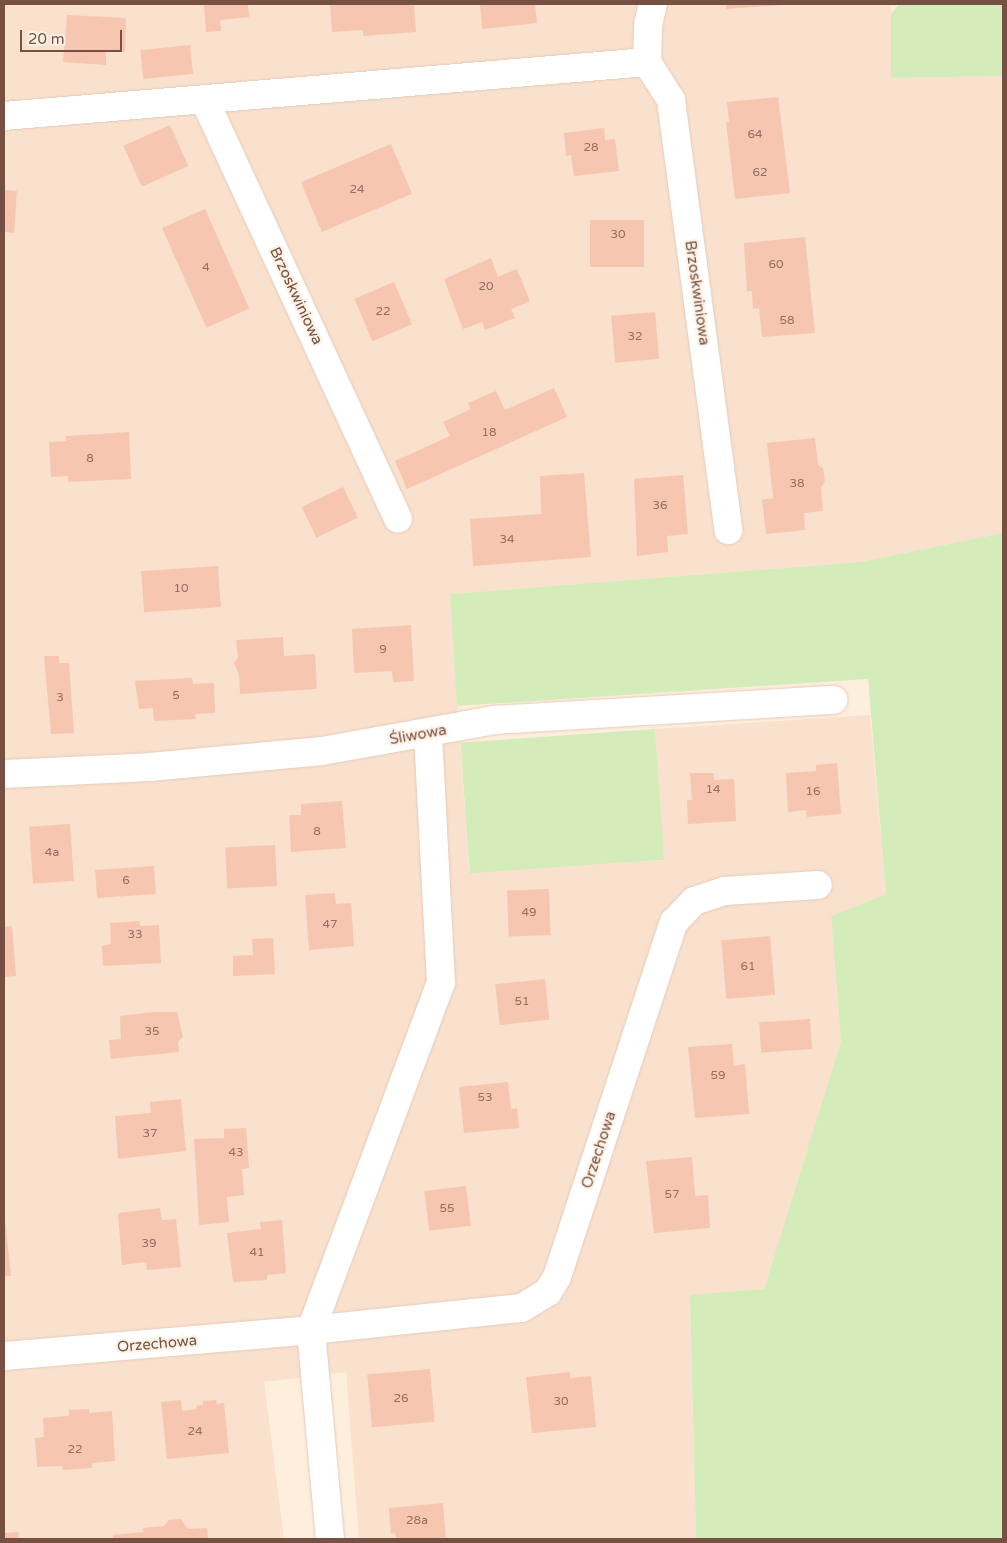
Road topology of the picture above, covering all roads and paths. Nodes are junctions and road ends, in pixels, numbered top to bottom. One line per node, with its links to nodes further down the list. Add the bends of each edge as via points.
1 (653, 4): 2 (street, via 648,26)
2 (647, 62): 3 (street); 6 (street, Brzoskwiniowa, via 671,100)
3 (205, 101): 4 (street); 5 (street, Brzoskwiniowa)
4 (4, 116)
5 (398, 519)
6 (728, 530)
7 (833, 700): 8 (street, Śliwowa, via 495,720)
8 (428, 733): 9 (street, Śliwowa, via 322,751 150,767); 11 (street, via 441,982)
9 (4, 774)
10 (818, 885): 11 (street, Orzechowa, via 725,891 694,901 674,922 557,1276 548,1292 522,1308)
11 (311, 1330): 12 (street, Orzechowa); 13 (street)
12 (4, 1356)
13 (330, 1539)

